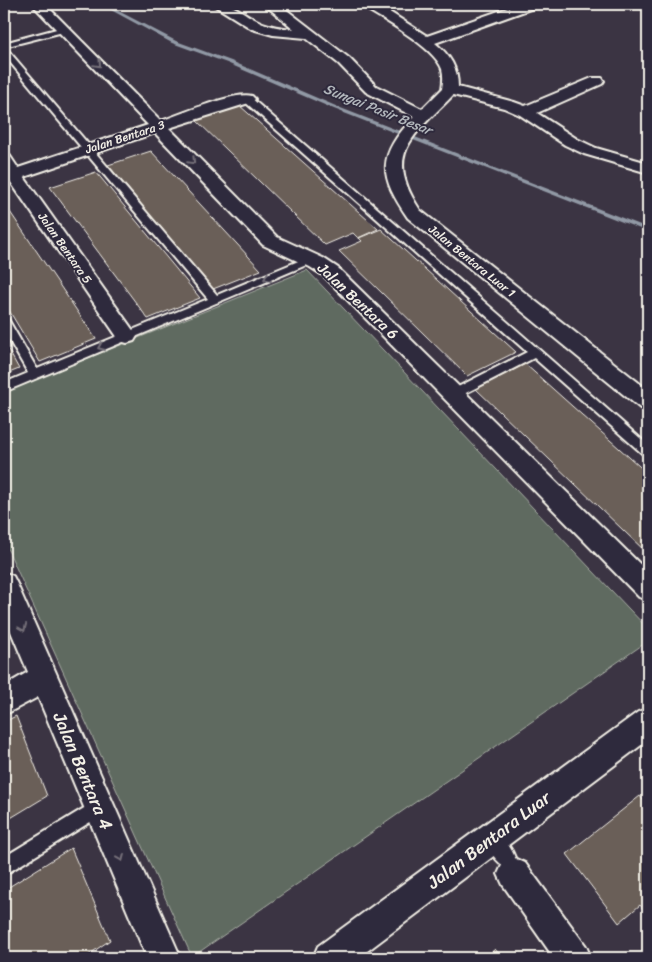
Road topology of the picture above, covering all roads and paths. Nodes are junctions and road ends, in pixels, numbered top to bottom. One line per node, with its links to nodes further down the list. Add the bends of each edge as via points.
1 (38, 4): 6 (street, Jalan Bentara 6)
2 (219, 4): 7 (street, via 273,32)
3 (271, 4): 7 (street)
4 (368, 4): 8 (street)
5 (528, 5): 8 (street)
6 (64, 29): 9 (lane); 15 (street, Jalan Bentara 6, one-way to 15)
7 (309, 34): 16 (street, via 344,61 371,89 366,98 369,105)
8 (424, 42): 12 (street, via 440,55 448,68)
9 (4, 45)
10 (4, 51): 17 (lane)
11 (598, 81): 14 (street)
12 (450, 90): 14 (street); 16 (street)
13 (247, 99): 15 (street, Jalan Bentara 3); 24 (lane)
14 (526, 112): 18 (street, via 590,151)
15 (158, 126): 17 (street, Jalan Bentara 3); 20 (street, Jalan Bentara 6, one-way to 20, via 270,241 284,250)
16 (410, 129): 28 (street, Jalan Bentara Luar 1, via 394,164 396,184 402,199 414,214)
17 (87, 150): 19 (street, Jalan Bentara 3); 21 (lane)
18 (648, 168)
19 (7, 171): 23 (street, Jalan Bentara 5)
20 (312, 259): 21 (lane, one-way to 21); 27 (street, Jalan Bentara 6, via 331,272)
21 (215, 300): 23 (lane)
22 (4, 322): 25 (lane)
23 (127, 336): 25 (lane, one-way to 25)
24 (534, 352): 27 (lane); 29 (lane)
25 (35, 375): 26 (lane)
26 (4, 388)
27 (454, 394): 31 (street, Jalan Bentara 6)
28 (648, 402)
29 (648, 452)
30 (4, 584): 32 (street, Jalan Bentara 4, one-way to 32)
31 (648, 589)
32 (44, 678): 33 (street); 35 (street, Jalan Bentara 4)
33 (4, 700)
34 (648, 722): 36 (street, Jalan Bentara Luar)
35 (99, 807): 37 (lane); 38 (street, Jalan Bentara 4, one-way to 38)
36 (505, 857): 39 (street, Jalan Bentara Luar); 40 (street)
37 (4, 867)
38 (164, 958)
39 (330, 958)
40 (574, 958)

